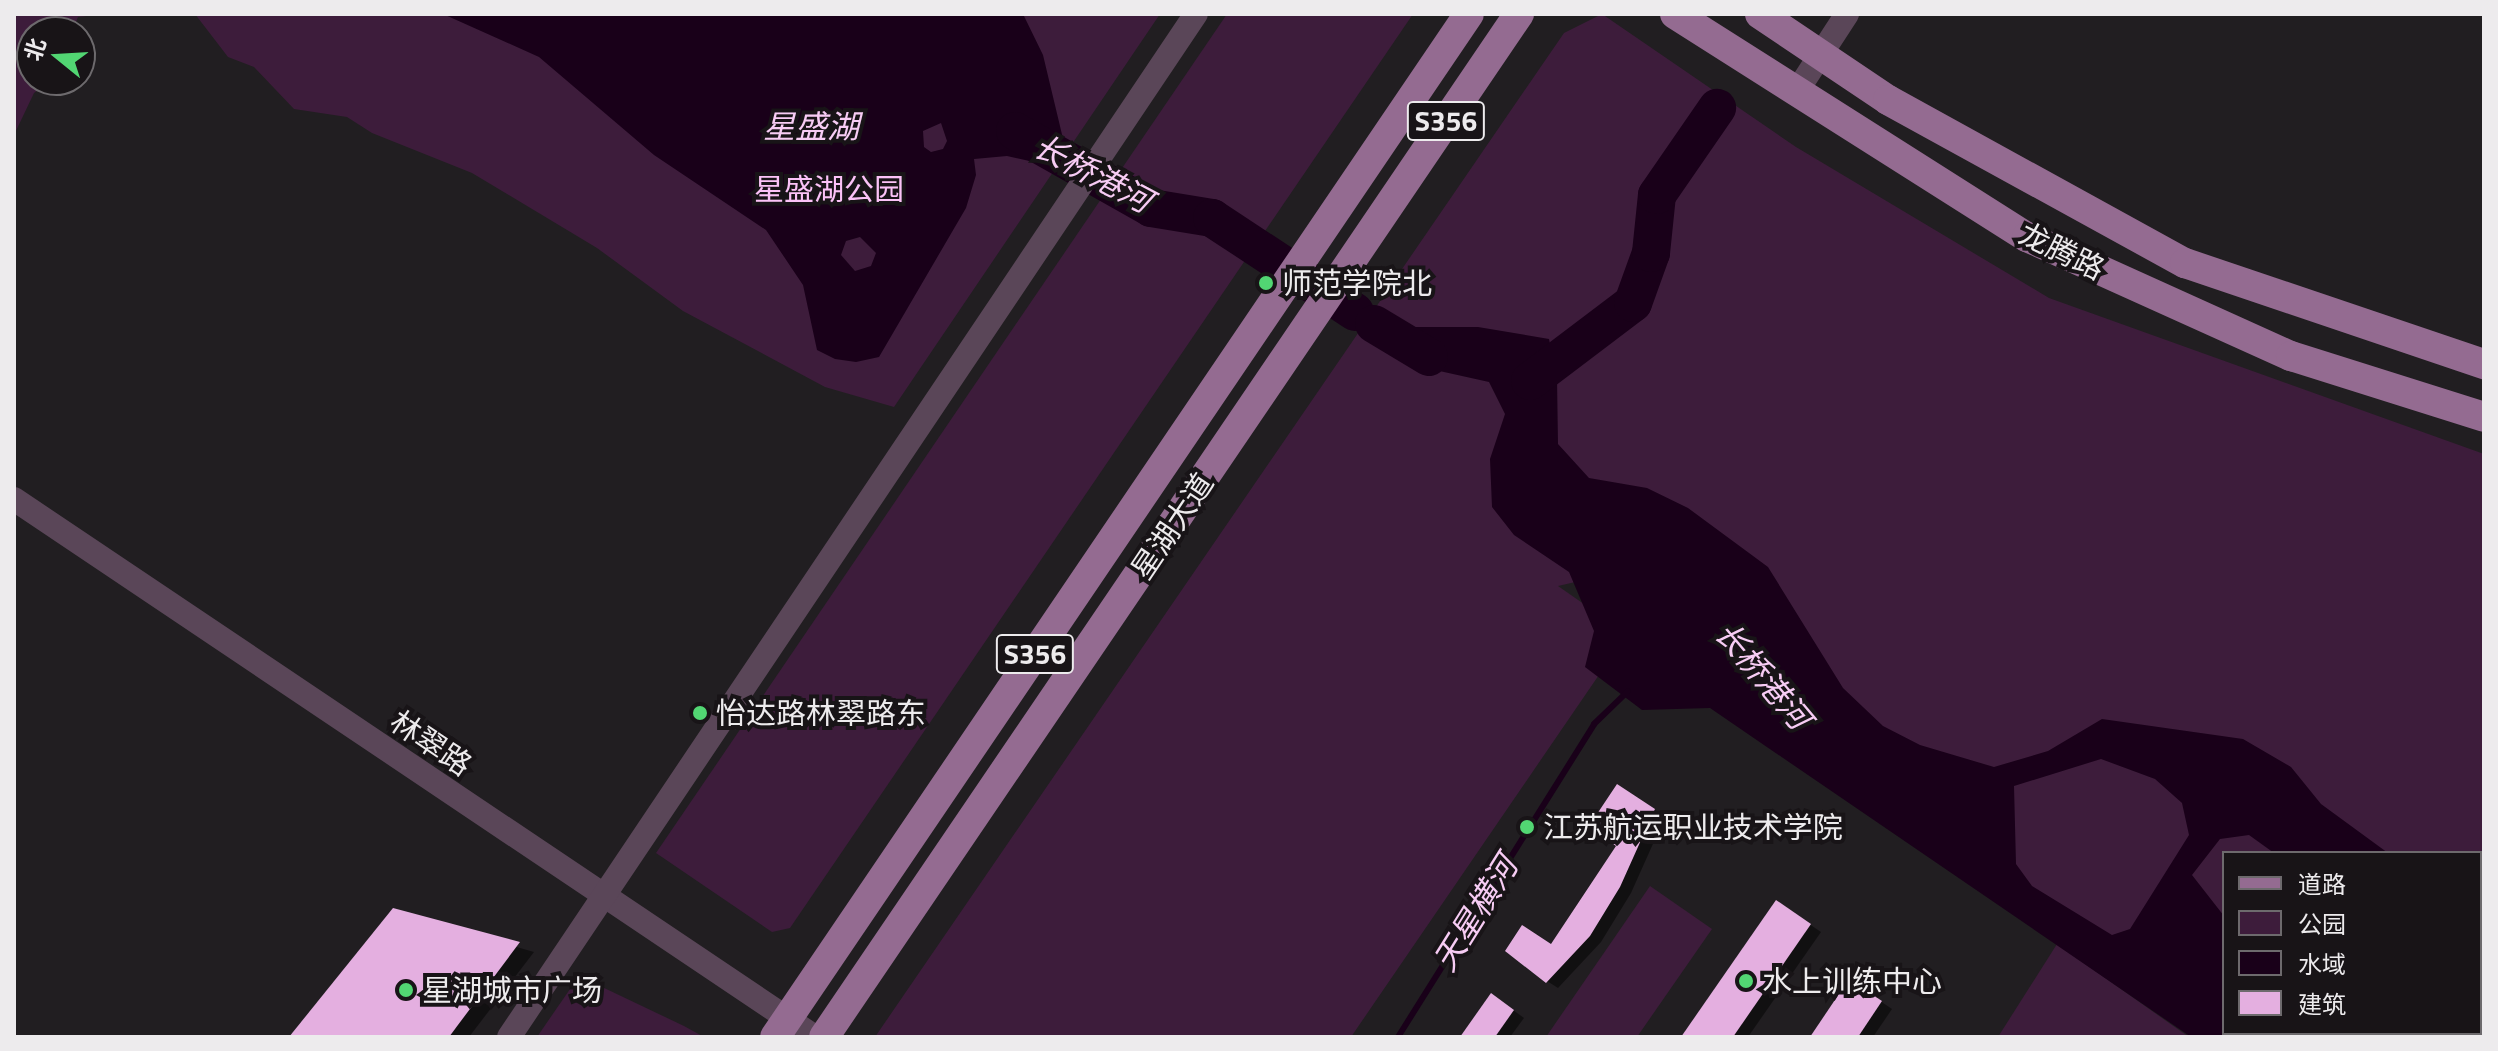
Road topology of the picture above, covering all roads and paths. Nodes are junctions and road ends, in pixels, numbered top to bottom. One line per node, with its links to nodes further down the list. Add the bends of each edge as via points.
1 (1196, 14): 12 (street)
2 (1469, 14): 13 (main road, 星湖大道 / S356)
3 (1519, 14): 16 (main road, 星湖大道 / S356)
4 (1675, 14): 8 (main road, 龙腾路)
5 (1760, 14): 7 (main road, 龙腾路)
6 (1847, 14): 7 (street)
7 (1820, 54): 8 (street); 9 (main road, 龙腾路, via 1888,100 2185,263)
8 (1797, 91): 10 (main road, 龙腾路, via 2027,237 2291,356)
9 (2484, 364)
10 (2484, 417)
11 (14, 499): 12 (street, 林翠路)
12 (603, 898): 13 (street, 林翠路); 14 (street)
13 (782, 1028): 15 (street, 林翠路)
14 (509, 1037)
15 (815, 1037)
16 (824, 1037)

